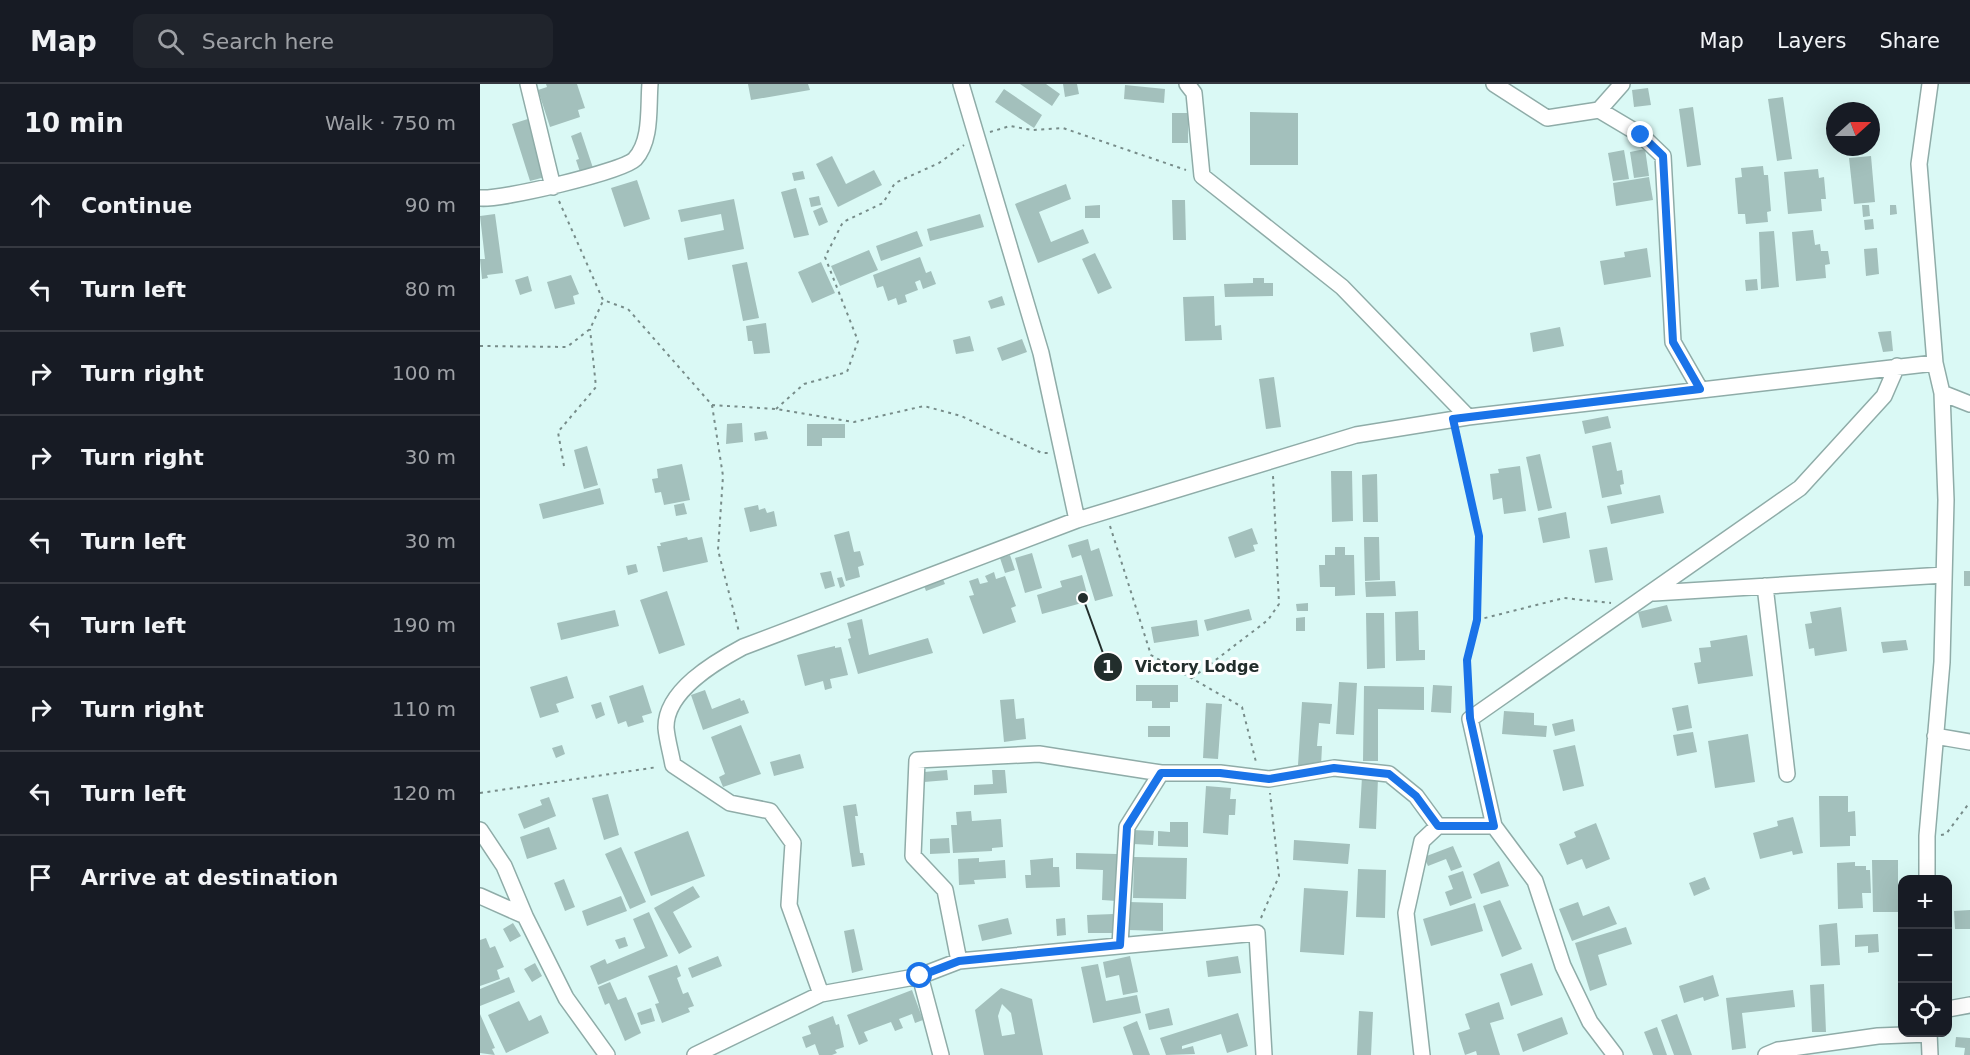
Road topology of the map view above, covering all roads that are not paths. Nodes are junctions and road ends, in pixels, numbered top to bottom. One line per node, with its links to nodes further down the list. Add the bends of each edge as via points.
1 (528, 84): 9 (street)
2 (650, 84): 9 (street, via 646,140 634,160)
3 (961, 84): 17 (street, via 1041,353)
4 (1187, 84): 16 (street, via 1194,93 1202,176 1342,287)
5 (1494, 84): 8 (street, via 1547,118)
6 (1622, 84): 8 (street)
7 (1930, 84): 11 (street, via 1919,164)
8 (1599, 110): 13 (street, via 1641,135 1663,156 1673,342)
9 (553, 188): 10 (street)
10 (480, 198)
11 (1935, 363): 12 (street); 14 (street)
12 (1897, 366): 13 (street); 20 (street, via 1884,396 1800,488)
13 (1700, 389): 16 (street)
14 (1942, 393): 15 (street); 18 (street)
15 (1970, 404)
16 (1460, 418): 17 (street, via 1356,435)
17 (1077, 520): 34 (street, via 743,647 709,665 677,696 666,726 673,765 730,803 770,811 793,843 789,905)
18 (1944, 575): 19 (street); 21 (street)
19 (1765, 586): 20 (street); 24 (street)
20 (1652, 593): 26 (street, via 1470,718)
21 (1935, 736): 22 (street); 28 (street)
22 (1970, 742)
23 (1161, 773): 25 (street, via 1220,773 1269,779 1334,768 1389,774 1416,796); 31 (street, via 1127,827); 32 (street, via 1039,754 917,759 913,856 945,890)
24 (1787, 774)
25 (1438, 826): 26 (street); 43 (street, via 1422,841 1407,913)
26 (1494, 826): 44 (street, via 1535,881 1563,966 1590,1022)
27 (480, 830): 30 (street, via 504,866)
28 (1927, 875)
29 (480, 896): 30 (street)
30 (525, 916): 40 (street, via 566,998)
31 (1120, 945): 32 (street); 42 (street, via 1257,933)
32 (959, 961): 33 (street)
33 (920, 976): 34 (street); 39 (street)
34 (821, 994): 41 (street)
35 (1970, 1005): 36 (street)
36 (1952, 1008)
37 (1898, 1034): 45 (street, via 1778,1050)
38 (1929, 1037): 46 (street)
39 (939, 1053)
40 (607, 1055)
41 (695, 1055)
42 (1264, 1055)
43 (1422, 1055)
44 (1615, 1055)
45 (1766, 1055)
46 (1930, 1055)

